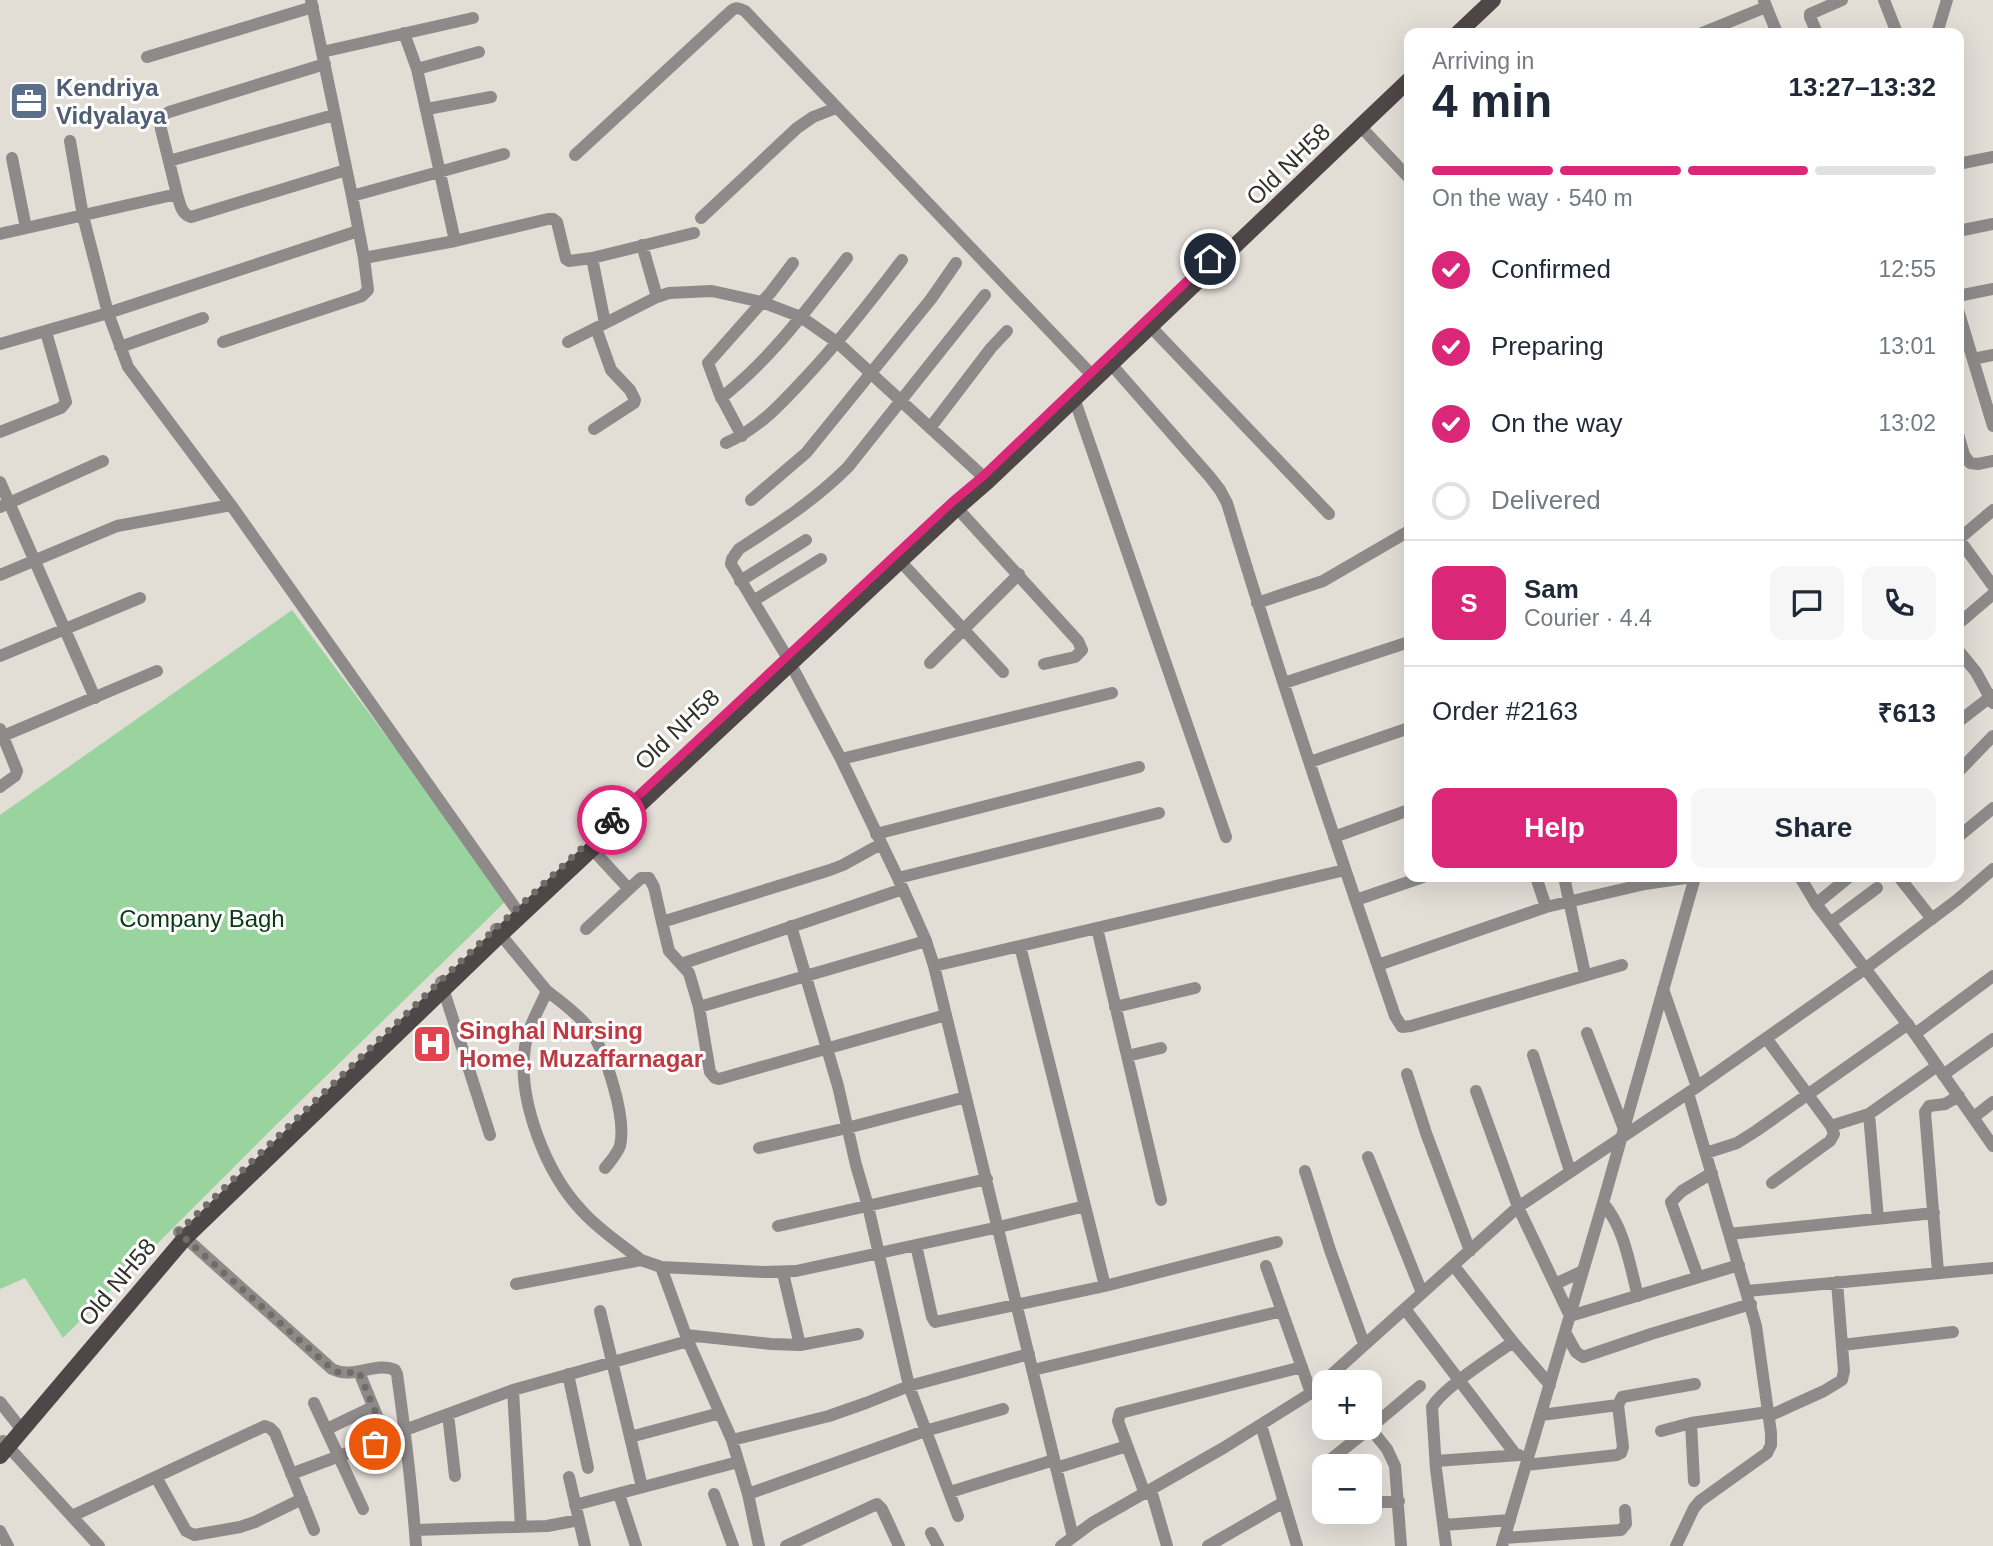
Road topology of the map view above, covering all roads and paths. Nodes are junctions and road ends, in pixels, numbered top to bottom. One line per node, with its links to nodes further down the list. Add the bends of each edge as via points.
1 (1482, 0): 9 (main road)
2 (1493, 0): 10 (main road)
3 (1842, 0): 13 (street, via 1810,14)
4 (1884, 0): 14 (street)
5 (1947, 0): 15 (street)
6 (312, 2): 18 (street); 19 (street)
7 (1765, 4): 11 (street); 12 (street)
8 (473, 18): 16 (street)
9 (1452, 28)
10 (1463, 28)
11 (1713, 28)
12 (1775, 28)
13 (1815, 28)
14 (1895, 28)
15 (1939, 28)
16 (404, 33): 19 (street); 20 (street)
17 (479, 52): 20 (street)
18 (147, 57)
19 (323, 58): 26 (street); 33 (street, via 162,115)
20 (417, 69): 25 (street)
21 (1404, 81): 27 (main road, Old NH58)
22 (1404, 81): 78 (main road, Old NH58)
23 (491, 97): 25 (street)
24 (836, 108): 30 (street, via 745,11 734,8); 41 (street, via 797,128); 78 (street)
25 (427, 109): 36 (street)
26 (334, 115): 33 (street); 35 (street)
27 (1360, 126): 37 (street); 65 (main road, Old NH58)
28 (70, 141): 40 (street)
29 (504, 154): 36 (street)
30 (575, 155)
31 (1993, 156): 34 (street)
32 (12, 158): 43 (street)
33 (169, 161): 38 (street)
34 (1964, 163)
35 (346, 170): 38 (street, via 191,217 182,210); 39 (street)
36 (439, 171): 39 (street); 48 (street)
37 (1404, 173)
38 (177, 194): 40 (street)
39 (352, 196): 45 (street)
40 (83, 216): 43 (street); 61 (street)
41 (701, 218)
42 (1993, 224): 44 (street)
43 (26, 228): 47 (street)
44 (1964, 230)
45 (358, 231): 50 (street); 61 (street)
46 (694, 233): 49 (street)
47 (0, 234)
48 (455, 241): 50 (street); 51 (street, via 553,219 566,259)
49 (642, 245): 51 (street); 59 (street)
50 (364, 258): 69 (street, via 366,294)
51 (592, 258): 64 (street)
52 (847, 258): 62 (street)
53 (902, 260): 71 (street)
54 (793, 262): 60 (street)
55 (956, 263): 77 (street)
56 (1993, 289): 58 (street)
57 (985, 295): 81 (street)
58 (1964, 295)
59 (657, 297): 60 (street, via 712,291); 64 (street)
60 (762, 302): 62 (street); 79 (street, via 708,363)
61 (108, 313): 68 (street); 73 (street)
62 (802, 317): 71 (street); 79 (street, via 779,345)
63 (203, 318): 73 (street)
64 (600, 326): 70 (street); 84 (street, via 611,370 635,400)
65 (1150, 326): 76 (main road, Old NH58); 98 (street)
66 (1964, 330): 75 (street)
67 (1007, 331): 83 (street)
68 (46, 332): 72 (street); 85 (street, via 66,402)
69 (223, 342)
70 (569, 342)
71 (838, 343): 77 (street); 86 (street, via 782,404)
72 (0, 344)
73 (120, 347): 94 (street, via 133,376)
74 (1993, 355): 75 (street)
75 (1973, 359): 82 (street)
76 (1110, 363): 80 (main road, Old NH58); 113 (street, via 1220,489)
77 (870, 373): 81 (street); 93 (street, via 806,453)
78 (1090, 373): 91 (main road, Old NH58)
79 (721, 398): 86 (street)
80 (1074, 398): 91 (main road, Old NH58); 142 (street)
81 (901, 401): 83 (street); 108 (street, via 825,490 735,554 731,564)
82 (1993, 423)
83 (930, 428): 91 (street)
84 (594, 429)
85 (0, 432)
86 (742, 436): 87 (street)
87 (726, 443)
88 (1964, 455): 90 (street, via 1970,463)
89 (103, 461): 95 (street)
90 (1993, 462)
91 (986, 478): 96 (main road, Old NH58); 120 (main road, Old NH58)
92 (0, 482): 95 (street)
93 (751, 500)
94 (231, 505): 104 (street, via 117,526); 163 (street)
95 (4, 506): 104 (street)
96 (957, 508): 105 (main road, Old NH58); 106 (street)
97 (1993, 510): 100 (street)
98 (1329, 514)
99 (1404, 534): 113 (street, via 1324,581)
100 (1964, 536)
101 (806, 540): 108 (street)
102 (1964, 548): 109 (street)
103 (821, 559): 112 (street)
104 (34, 560): 107 (street); 115 (street)
105 (901, 562): 116 (street); 120 (main road, Old NH58)
106 (1019, 574): 116 (street); 122 (street, via 1082,650 1075,657)
107 (0, 575)
108 (740, 581): 112 (street)
109 (1993, 586)
110 (1993, 594): 114 (street)
111 (139, 598): 115 (street)
112 (753, 601): 120 (street)
113 (1257, 603): 125 (street)
114 (1964, 619)
115 (65, 629): 118 (street); 127 (street)
116 (964, 630): 121 (street); 124 (street)
117 (1404, 644): 125 (street)
118 (0, 656)
119 (1964, 657): 128 (street)
120 (789, 660): 133 (street); 145 (main road, Old NH58)
121 (930, 663)
122 (1044, 664)
123 (157, 671): 127 (street)
124 (1003, 673)
125 (1284, 683): 134 (street)
126 (1112, 693): 133 (street)
127 (95, 698): 131 (street)
128 (1992, 699): 129 (street)
129 (1964, 718)
130 (1404, 730): 134 (street)
131 (1, 732): 137 (street, via 17,771)
132 (1993, 736): 135 (street)
133 (841, 759): 144 (street)
134 (1310, 762): 143 (street)
135 (1964, 766)
136 (1139, 767): 144 (street)
137 (0, 787)
138 (1993, 808): 141 (street)
139 (1404, 812): 143 (street)
140 (1159, 813): 156 (street)
141 (1964, 831)
142 (1226, 837)
143 (1334, 837): 147 (street)
144 (878, 839): 156 (street); 165 (street, via 830,870)
145 (584, 853): 158 (street); 163 (main road, Old NH58); 170 (main road, Old NH58)
146 (1993, 869): 164 (street)
147 (1345, 870): 159 (street); 168 (street)
148 (1408, 882): 159 (street)
149 (1538, 882): 162 (street)
150 (1565, 882): 160 (street)
151 (1659, 882): 160 (street)
152 (1692, 882): 183 (street)
153 (1803, 882): 161 (street)
154 (1843, 882): 161 (street)
155 (1906, 882): 164 (street)
156 (901, 884): 167 (street); 171 (street)
157 (1877, 888): 166 (street)
158 (629, 889): 165 (street, via 641,878 649,878); 169 (street)
159 (1356, 900): 174 (street)
160 (1569, 902): 162 (street); 178 (street)
161 (1816, 904): 166 (street)
162 (1546, 907): 174 (street)
163 (516, 909): 170 (main road, Old NH58)
164 (1932, 919): 177 (street)
165 (662, 922): 173 (street, via 669,951)
166 (1830, 923): 177 (street)
167 (791, 926): 173 (street); 179 (street)
168 (1097, 928): 172 (street); 186 (street)
169 (586, 929)
170 (498, 931): 181 (main road, Old NH58); 184 (street)
171 (926, 942): 176 (street); 179 (street)
172 (1020, 946): 176 (street); 223 (street)
173 (681, 964): 185 (street, via 689,973)
174 (1378, 965): 178 (street, via 1395,1016 1406,1028)
175 (1622, 965): 178 (street)
176 (934, 966): 187 (street)
177 (1866, 968): 188 (street); 190 (street)
178 (1585, 974)
179 (805, 976): 185 (street); 192 (street)
180 (1993, 976): 188 (street)
181 (442, 985): 209 (street); 230 (main road, Old NH58)
182 (1195, 988): 186 (street)
183 (1663, 989): 198 (street); 208 (street)
184 (547, 991): 214 (street, via 578,1015 603,1054 621,1131 620,1146); 235 (street, via 526,1045 524,1067 534,1125 566,1192 583,1213)
185 (699, 1007): 192 (street, via 710,1072 715,1078)
186 (1115, 1007): 195 (street)
187 (946, 1015): 192 (street); 202 (street)
188 (1911, 1029): 196 (street); 200 (street)
189 (1587, 1033): 208 (street)
190 (1766, 1038): 198 (street); 200 (street)
191 (1993, 1039): 196 (street)
192 (828, 1048): 207 (street)
193 (1161, 1048): 195 (street)
194 (1533, 1055): 216 (street)
195 (1127, 1056): 220 (street)
196 (1940, 1070): 201 (street); 204 (street)
197 (1407, 1074): 233 (street)
198 (1692, 1090): 208 (street); 212 (street)
199 (1476, 1091): 224 (street)
200 (1808, 1094): 206 (street); 212 (street, via 1737,1143)
201 (1959, 1096): 205 (street); 225 (street, via 1924,1112)
202 (966, 1097): 207 (street); 218 (street)
203 (1993, 1102): 205 (street)
204 (1868, 1114): 206 (street); 226 (street)
205 (1973, 1117): 210 (street)
206 (1831, 1126): 219 (street, via 1834,1134 1830,1141)
207 (847, 1128): 211 (street); 222 (street)
208 (1623, 1134): 216 (street); 221 (street)
209 (490, 1135)
210 (1993, 1146)
211 (759, 1148)
212 (1706, 1153): 217 (street)
213 (1367, 1157): 250 (street)
214 (605, 1168)
215 (1305, 1171): 263 (street)
216 (1570, 1171): 224 (street)
217 (1712, 1173): 229 (street); 244 (street, via 1671,1202)
218 (987, 1179): 222 (street); 228 (street)
219 (1772, 1183)
220 (1160, 1200)
221 (1602, 1203): 241 (street); 251 (street, via 1620,1229)
222 (868, 1206): 227 (street); 234 (street)
223 (1085, 1206): 228 (street); 248 (street)
224 (1518, 1207): 233 (street); 247 (street)
225 (1934, 1213): 226 (street); 242 (street)
226 (1878, 1219): 229 (street)
227 (778, 1226)
228 (999, 1227): 232 (street); 252 (street)
229 (1729, 1234): 236 (street)
230 (182, 1235): 271 (street, via 332,1369); 292 (main road, Old NH58)
231 (1278, 1242): 248 (street)
232 (916, 1245): 234 (street); 252 (street, via 935,1322)
233 (1470, 1251): 238 (street)
234 (878, 1253): 243 (street); 276 (street)
235 (641, 1260): 239 (street); 246 (street)
236 (1739, 1265): 244 (street); 249 (street)
237 (1266, 1266): 256 (street)
238 (1454, 1266): 250 (street); 262 (street)
239 (661, 1267): 243 (street); 261 (street)
240 (1993, 1268): 242 (street)
241 (1583, 1272): 247 (street); 257 (street)
242 (1938, 1272): 245 (street)
243 (783, 1273): 264 (street)
244 (1698, 1278): 251 (street)
245 (1837, 1282): 249 (street); 265 (street)
246 (516, 1284)
247 (1555, 1284): 257 (street)
248 (1105, 1286): 252 (street)
249 (1747, 1291): 253 (street)
250 (1422, 1293): 254 (street)
251 (1638, 1296): 257 (street)
252 (1017, 1304): 266 (street)
253 (1751, 1304): 258 (street, via 1583,1357); 287 (street)
254 (1405, 1309): 263 (street); 273 (street)
255 (600, 1311): 267 (street)
256 (1282, 1311): 268 (street); 269 (street)
257 (1570, 1316): 258 (street)
258 (1565, 1332): 275 (street)
259 (1953, 1332): 265 (street)
260 (858, 1334): 264 (street)
261 (687, 1338): 264 (street); 267 (street); 285 (street)
262 (1513, 1342): 273 (street); 275 (street)
263 (1364, 1344): 270 (street)
264 (800, 1345)
265 (1842, 1345): 287 (street, via 1842,1380)
266 (1029, 1354): 269 (street); 276 (street)
267 (612, 1362): 272 (street); 297 (street)
268 (1302, 1367): 279 (street); 301 (street, via 1123,1412 1117,1416)
269 (1033, 1370): 309 (street)
270 (1341, 1370)
271 (359, 1372): 283 (street); 294 (street, via 385,1367 395,1370)
272 (568, 1374): 278 (street); 310 (street)
273 (1460, 1380): 304 (street); 307 (street, via 1432,1407)
274 (1696, 1384): 282 (street, via 1627,1396)
275 (1550, 1385): 288 (street)
276 (909, 1386): 295 (street); 298 (street, via 847,1410)
277 (1420, 1386): 289 (street)
278 (513, 1390): 286 (street); 334 (street)
279 (1311, 1392): 291 (street)
280 (0, 1402): 292 (street)
281 (314, 1403): 293 (street)
282 (1618, 1405): 288 (street); 306 (street, via 1621,1453 1609,1458)
283 (373, 1407): 293 (street); 305 (street, via 382,1428 380,1441)
284 (1003, 1409): 295 (street)
285 (720, 1413): 297 (street); 298 (street)
286 (449, 1414): 294 (street); 312 (street)
287 (1768, 1414): 290 (street); 356 (street, via 1770,1450 1700,1501)
288 (1541, 1415): 306 (street)
289 (1382, 1418)
290 (1691, 1423): 296 (street); 315 (street)
291 (1261, 1425): 318 (street); 324 (street)
292 (20, 1427): 302 (main road, Old NH58)
293 (327, 1429): 305 (street)
294 (405, 1430): 336 (street)
295 (925, 1431): 317 (street); 321 (street)
296 (1661, 1431)
297 (630, 1437): 316 (street)
298 (732, 1440): 308 (street)
299 (1355, 1440): 303 (street)
300 (1379, 1440): 323 (street, via 1395,1466)
301 (1127, 1446): 309 (street); 318 (street)
302 (3, 1447): 329 (street)
303 (1338, 1454)
304 (1516, 1455): 306 (street); 307 (street)
305 (341, 1456): 311 (street); 327 (street)
306 (1528, 1460): 332 (street)
307 (1436, 1461): 333 (street)
308 (738, 1462): 316 (street); 321 (street)
309 (1055, 1464): 317 (street); 339 (street)
310 (588, 1468)
311 (291, 1474): 313 (street, via 275,1433 265,1426); 322 (street)
312 (455, 1476)
313 (156, 1477): 322 (street, via 186,1531 194,1535 240,1527); 329 (street)
314 (569, 1477): 326 (street)
315 (1694, 1481)
316 (642, 1487): 319 (street)
317 (950, 1492): 330 (street)
318 (1148, 1492): 339 (street, via 1092,1523); 351 (street)
319 (619, 1494): 326 (street); 346 (street)
320 (714, 1494): 347 (street)
321 (748, 1494): 348 (street)
322 (302, 1500): 335 (street)
323 (1399, 1501): 325 (street); 354 (street)
324 (1284, 1502): 352 (street); 353 (street)
325 (1382, 1502)
326 (575, 1505): 331 (street)
327 (363, 1509)
328 (1625, 1510): 340 (street, via 1626,1524 1621,1530)
329 (72, 1516): 343 (street)
330 (958, 1516)
331 (579, 1520): 334 (street); 345 (street)
332 (1510, 1520): 333 (street); 340 (street)
333 (1444, 1525): 355 (street)
334 (521, 1527): 336 (street)
335 (314, 1530)
336 (415, 1530): 344 (street)
337 (0, 1531): 342 (street)
338 (932, 1533): 350 (street)
339 (1069, 1542)
340 (1503, 1542)
341 (893, 1544): 349 (street, via 877,1504)
342 (8, 1546)
343 (99, 1546)
344 (416, 1546)
345 (585, 1546)
346 (636, 1546)
347 (733, 1546)
348 (758, 1546)
349 (786, 1546)
350 (937, 1546)
351 (1167, 1546)
352 (1208, 1546)
353 (1297, 1546)
354 (1401, 1546)
355 (1446, 1546)
356 (1676, 1546)

